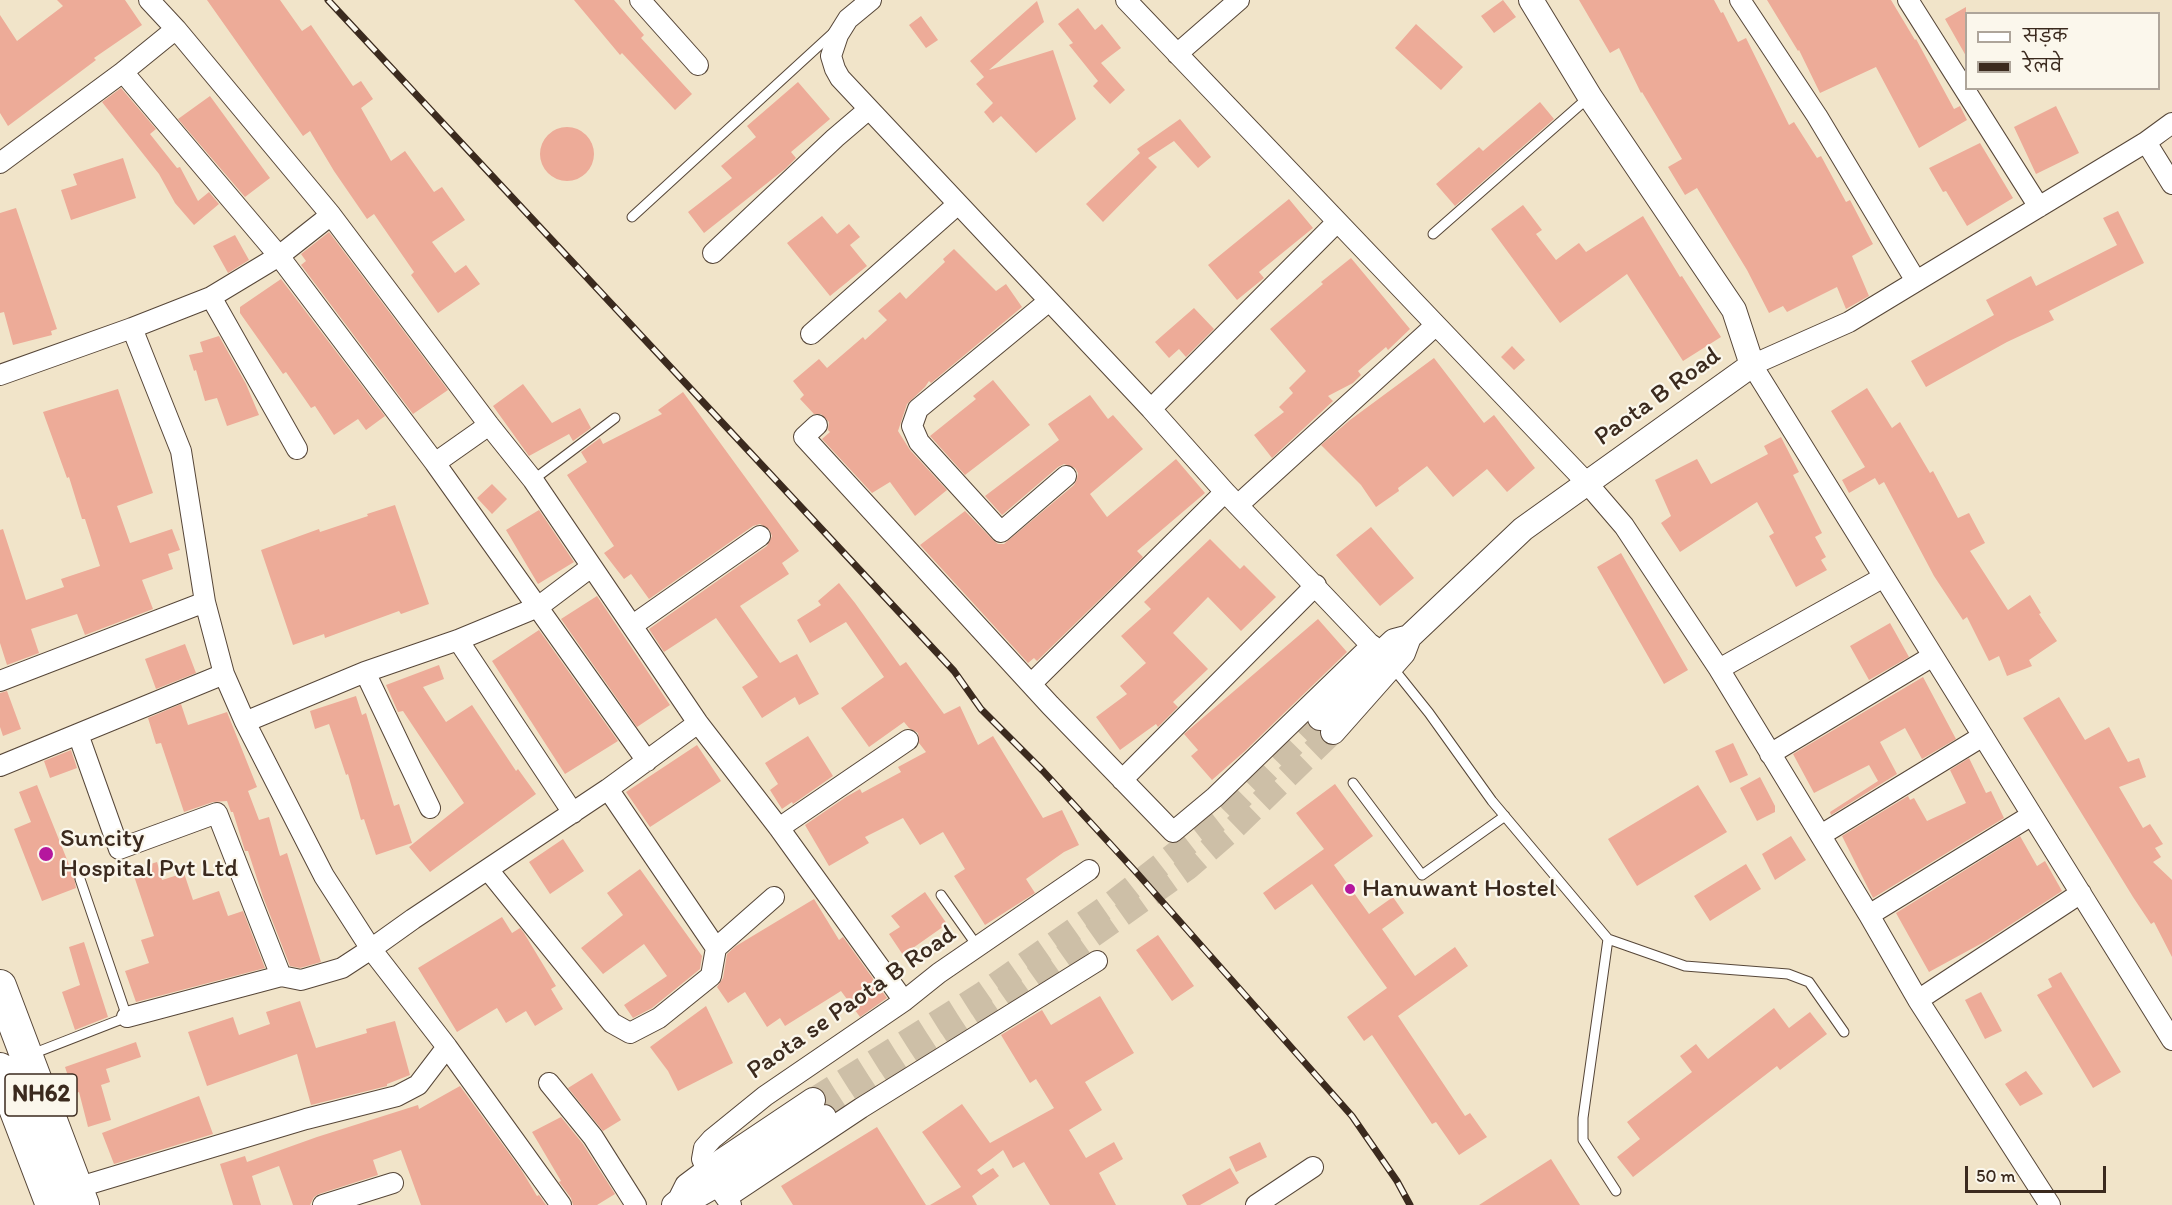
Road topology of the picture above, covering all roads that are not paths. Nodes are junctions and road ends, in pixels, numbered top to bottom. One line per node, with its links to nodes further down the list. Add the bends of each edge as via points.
1 (149, 0): 10 (street)
2 (640, 0): 12 (street)
3 (871, 0): 9 (street)
4 (1126, 0): 11 (street)
5 (1239, 0): 11 (street)
6 (1531, 0): 14 (street, Paota B Road)
7 (1740, 0): 28 (street, via 1817,116)
8 (1908, 0): 21 (street)
9 (848, 19): 15 (street, via 831,56 840,78); 23 (lane)
10 (176, 29): 13 (street); 22 (street)
11 (1177, 54): 24 (street)
12 (698, 65)
13 (123, 72): 18 (street); 27 (street)
14 (1590, 97): 25 (lane); 34 (street, Paota B Road, via 1734,310)
15 (869, 109): 20 (street); 26 (street)
16 (2172, 123): 17 (street)
17 (2146, 142): 19 (street); 21 (street)
18 (0, 163)
19 (2172, 184)
20 (958, 204): 30 (street); 33 (street)
21 (2039, 207): 28 (street)
22 (332, 215): 27 (street); 38 (street)
23 (632, 217)
24 (1337, 222): 31 (street); 36 (street)
25 (1433, 234)
26 (713, 253)
27 (279, 256): 29 (street); 41 (street)
28 (1916, 281): 34 (street, via 1849,322)
29 (211, 297): 32 (street); 40 (street)
30 (1049, 301): 36 (street); 42 (street, via 918,409 912,426 919,442 1001,532)
31 (1436, 325): 44 (street); 45 (street)
32 (132, 328): 35 (street); 50 (street, via 181,451)
33 (811, 334)
34 (1752, 365): 44 (street, Paota B Road); 48 (street)
35 (0, 375)
36 (1150, 409): 45 (street)
37 (615, 418): 43 (lane)
38 (489, 424): 41 (street); 43 (street)
39 (817, 425): 60 (street, via 804,437)
40 (297, 449)
41 (435, 463): 51 (street)
42 (1066, 476)
43 (532, 480): 47 (street)
44 (1587, 483): 54 (street, Paota B Road, via 1523,530 1409,637 1394,641); 56 (street, via 1624,526)
45 (1232, 498): 49 (street); 60 (street)
46 (760, 536): 52 (street)
47 (591, 567): 51 (street); 52 (street)
48 (1884, 577): 55 (street); 56 (street)
49 (1316, 585): 54 (street); 70 (street)
50 (205, 603): 58 (street); 59 (street)
51 (538, 607): 53 (street); 68 (street)
52 (633, 625): 62 (street)
53 (458, 640): 57 (street); 74 (street)
54 (1381, 655): 63 (street, Paota B Road); 70 (street, via 1173,832); 76 (lane, via 1430,712)
55 (1933, 656): 65 (street); 67 (street)
56 (1719, 669): 67 (street)
57 (366, 672): 61 (street); 73 (street)
58 (224, 674): 61 (street); 64 (street)
59 (0, 681)
60 (1031, 684): 70 (street)
61 (245, 722): 89 (street, via 324,876)
62 (698, 723): 68 (street); 77 (street)
63 (1326, 725)
64 (78, 734): 69 (street); 91 (street, via 119,849 217,813)
65 (1983, 736): 75 (street); 78 (street)
66 (908, 740): 77 (street)
67 (1770, 754): 78 (street)
68 (646, 761): 72 (street)
69 (0, 766)
70 (1122, 780)
71 (1353, 783): 76 (lane, via 1422,875)
72 (608, 789): 74 (street); 88 (street)
73 (430, 808)
74 (573, 813): 80 (street)
75 (2032, 815): 82 (street); 85 (street)
76 (1504, 816): 86 (lane)
77 (779, 828): 94 (street)
78 (1821, 835): 85 (street)
79 (1089, 870): 87 (street, Paota se Paota B Road)
80 (489, 871): 88 (street, via 612,1023 630,1032 659,1018 711,976); 89 (street)
81 (80, 879): 95 (lane)
82 (2081, 893): 93 (street); 97 (street)
83 (941, 896): 87 (lane)
84 (774, 897): 88 (street)
85 (1869, 915): 93 (street)
86 (1608, 939): 96 (lane, via 1685,966 1788,974 1809,982); 105 (lane, via 1582,1140)
87 (978, 947): 94 (street, Paota se Paota B Road)
88 (716, 948)
89 (371, 949): 91 (street, via 342,968 301,980); 98 (street)
90 (1097, 960): 104 (street, via 861,1108)
91 (281, 976): 95 (street)
92 (0, 986): 99 (highway, NH62)
93 (1918, 1000): 112 (street)
94 (904, 1001): 104 (street, Paota se Paota B Road, via 765,1096 712,1139 704,1148 702,1159)
95 (127, 1017): 99 (lane)
96 (1844, 1032)
97 (2172, 1040)
98 (447, 1047): 106 (street, via 418,1085 397,1096 306,1119); 109 (street)
99 (13, 1063): 106 (highway, NH62)
100 (549, 1083): 110 (street, via 593,1137)
101 (818, 1109): 104 (street)
102 (1313, 1167): 111 (street)
103 (393, 1183): 108 (street)
104 (720, 1190): 107 (street)
105 (1616, 1191)
106 (70, 1199)
107 (677, 1202)
108 (323, 1205)
109 (561, 1205)
110 (636, 1205)
111 (1256, 1205)
112 (2050, 1205)

